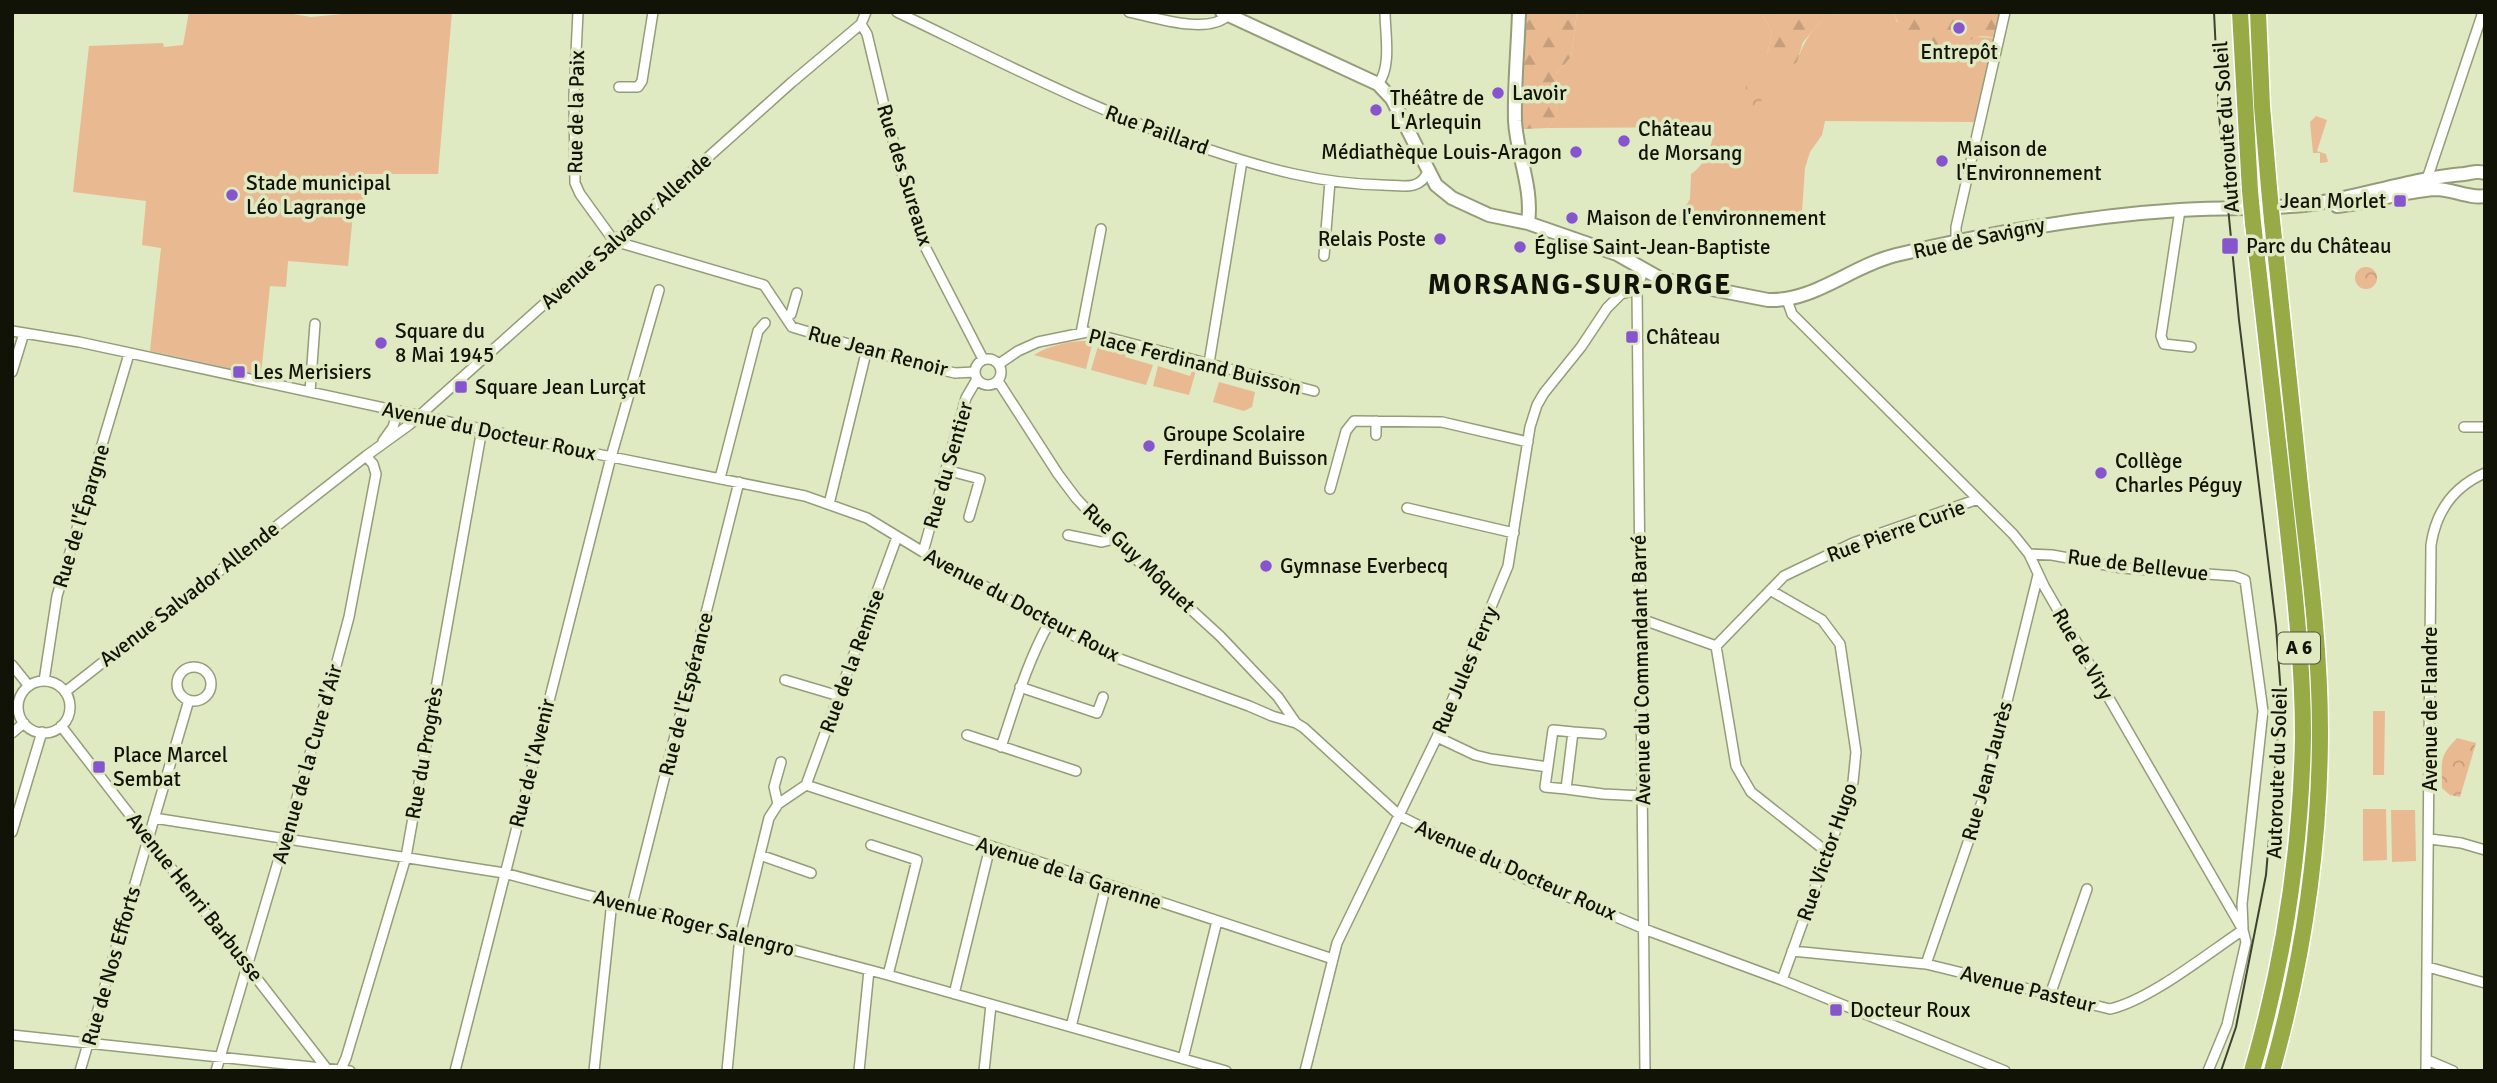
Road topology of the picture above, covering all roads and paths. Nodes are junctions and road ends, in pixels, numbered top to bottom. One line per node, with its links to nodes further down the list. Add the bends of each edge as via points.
1 (578, 12): 26 (street, Rue de la Paix, via 575,183)
2 (653, 12): 15 (street, via 642,82 638,87)
3 (866, 12): 13 (street, Avenue Salvador Allende)
4 (897, 12): 16 (street, Rue Paillard, via 1103,111)
5 (1129, 12): 12 (street, via 1184,24 1219,23)
6 (1385, 12): 14 (street, via 1385,68)
7 (1519, 12): 24 (main road, via 1515,121 1528,182)
8 (2005, 12): 27 (street)
9 (2240, 12): 163 (highway, Autoroute du Soleil / A 6, bridge, via 2250,191 2296,610 2303,734 2291,900)
10 (2258, 12): 164 (highway, Autoroute du Soleil / A 6, bridge, via 2269,188 2318,652 2320,731 2309,900)
11 (2483, 12): 19 (street)
12 (1225, 14): 14 (main road)
13 (860, 24): 26 (street, Avenue Salvador Allende); 43 (street, Rue des Sureaux, via 867,34 920,237)
14 (1378, 84): 17 (main road, via 1392,99)
15 (619, 87)
16 (1242, 161): 20 (street, Rue Paillard); 44 (street)
17 (1427, 171): 20 (street, Rue Paillard, via 1416,185); 24 (main road, via 1440,191 1473,209)
18 (2478, 173): 19 (main road, Rue de Savigny); 21 (main road, Rue de Savigny, via 2468,177 2466,187)
19 (2427, 179): 22 (main road, Rue de Savigny)
20 (1330, 181): 28 (street)
21 (2480, 198): 22 (main road, Rue de Savigny, via 2433,189 2351,205)
22 (2316, 203): 23 (main road, Rue de Savigny)
23 (2180, 210): 27 (main road, Rue de Savigny, via 2069,220); 40 (street, via 2161,336 2168,346)
24 (1528, 223): 29 (main road, via 1617,254)
25 (1101, 229): 38 (street)
26 (614, 241): 34 (street, Rue Jean Renoir, via 764,285); 52 (street, Avenue Salvador Allende)
27 (1956, 243): 33 (main road, Rue de Savigny, via 1872,262)
28 (1324, 256)
29 (1643, 271): 30 (street, Avenue du Commandant Barré); 33 (main road, via 1680,285)
30 (1637, 289): 58 (street, Rue Jules Ferry, via 1622,293 1603,314 1536,405); 79 (street, Avenue du Commandant Barré)
31 (659, 290): 61 (street, Rue de l'Avenir)
32 (797, 293): 34 (street, Rue Jean Renoir)
33 (1787, 300): 67 (street, Rue de Viry, via 1792,314)
34 (786, 318): 41 (street, Rue Jean Renoir, via 792,327)
35 (765, 323): 64 (street, via 758,331)
36 (315, 324): 50 (street)
37 (12, 331): 39 (street, Avenue du Docteur Roux)
38 (1081, 332): 44 (street, Place Ferdinand Buisson); 45 (street, Place Ferdinand Buisson, via 1038,342)
39 (24, 333): 42 (street, Avenue du Docteur Roux); 46 (street)
40 (2191, 347)
41 (867, 349): 47 (street, Rue Jean Renoir); 68 (street)
42 (129, 354): 50 (street, Avenue du Docteur Roux); 84 (street, Rue de l'Épargne, via 57,596)
43 (983, 359): 45 (street); 47 (street)
44 (1209, 363): 49 (street, Place Ferdinand Buisson)
45 (999, 364): 48 (street, via 1002,373)
46 (12, 372)
47 (976, 375): 48 (street, via 987,385); 62 (street, Rue du Sentier, via 965,397)
48 (998, 381): 74 (street, Rue Guy Môquet, via 1058,474)
49 (1314, 391)
50 (310, 393): 51 (street, Avenue du Docteur Roux)
51 (398, 411): 52 (street, Avenue du Docteur Roux); 59 (street, Avenue Salvador Allende)
52 (420, 415): 56 (street, Avenue du Docteur Roux); 59 (street, Avenue Salvador Allende)
53 (1376, 421): 57 (street); 58 (street, via 1442,422); 66 (street, via 1354,421 1349,426)
54 (2485, 426): 55 (street)
55 (2464, 427)
56 (482, 429): 61 (street, Avenue du Docteur Roux); 119 (street, Rue du Progrès)
57 (1376, 435)
58 (1528, 442): 71 (street, Rue Jules Ferry)
59 (380, 445): 60 (street, Avenue Salvador Allende)
60 (366, 456): 87 (street, Avenue Salvador Allende); 112 (street, Avenue de la Cure d'Air, via 376,474 349,617)
61 (611, 457): 64 (street, Avenue du Docteur Roux); 120 (street, Rue de l'Avenir)
62 (946, 470): 70 (street, via 980,479); 75 (street, Rue du Sentier)
63 (2485, 473): 113 (street, Avenue de Flandre, via 2448,500 2433,533)
64 (720, 478): 65 (street, Avenue du Docteur Roux)
65 (739, 482): 68 (street, Avenue du Docteur Roux); 125 (street, Rue de l'Espérance)
66 (1330, 489)
67 (1978, 499): 76 (street, Rue de Viry); 78 (street, Rue Pierre Curie, via 1853,543 1784,576)
68 (829, 504): 73 (street, Avenue du Docteur Roux)
69 (1407, 508): 71 (street)
70 (969, 517)
71 (1514, 533): 99 (street, Rue Jules Ferry, via 1504,578)
72 (1068, 535): 74 (street, via 1102,542)
73 (897, 537): 75 (street, Avenue du Docteur Roux); 88 (street, Rue de la Remise)
74 (1114, 539): 92 (street, Rue Guy Môquet, via 1203,620 1270,688)
75 (923, 552): 80 (street, Avenue du Docteur Roux)
76 (2029, 554): 77 (street, Rue de Viry); 128 (street, Rue de Bellevue, via 2245,580 2263,711)
77 (2038, 575): 128 (street, Rue de Viry); 132 (street, Rue Jean Jaurès, via 1983,799)
78 (1770, 590): 81 (street, Rue Pierre Curie); 117 (street, Rue Victor Hugo, via 1822,620 1840,645 1856,752 1853,782)
79 (1641, 619): 81 (street); 106 (street, Avenue du Commandant Barré)
80 (1049, 623): 86 (street); 92 (street, Avenue du Docteur Roux, via 1109,655)
81 (1716, 646): 117 (street, via 1736,766 1751,792)
82 (12, 665): 85 (street)
83 (785, 680): 88 (street)
84 (44, 681): 85 (street); 87 (street)
85 (29, 686): 91 (street, via 19,704)
86 (1020, 687): 89 (street, via 1097,713); 100 (street)
87 (65, 692): 93 (street, via 70,706)
88 (839, 696): 104 (street, Rue de la Remise)
89 (1103, 698)
90 (189, 700): 109 (street, Rue de Nos Efforts)
91 (24, 723): 94 (street); 96 (street)
92 (1296, 723): 108 (street, Avenue du Docteur Roux)
93 (61, 726): 94 (street); 111 (street, Avenue Henri Barbusse)
94 (42, 732): 110 (street)
95 (1573, 732): 97 (street); 102 (street, via 1553,730); 105 (street)
96 (12, 733)
97 (1601, 734)
98 (967, 735): 100 (street)
99 (1437, 737): 102 (street, via 1475,755); 108 (street, Rue Jules Ferry)
100 (1001, 747): 103 (street)
101 (781, 762): 107 (street, via 774,787)
102 (1548, 767): 105 (street, via 1545,787)
103 (1076, 771)
104 (806, 785): 107 (street); 115 (street, Avenue de la Garenne)
105 (1566, 789): 106 (street)
106 (1643, 796): 127 (street, Avenue du Commandant Barré)
107 (778, 804): 118 (street, via 769,818)
108 (1399, 816): 127 (street, Avenue du Docteur Roux, via 1521,877); 131 (street, Rue Jules Ferry)
109 (154, 818): 111 (street, Rue de Nos Efforts); 112 (street, Avenue Roger Salengro)
110 (12, 832)
111 (148, 838): 133 (street, Avenue Henri Barbusse); 144 (street, Rue de Nos Efforts)
112 (285, 839): 119 (street, Avenue Roger Salengro); 133 (street, Avenue de la Cure d'Air)
113 (2430, 839): 116 (street); 134 (street, Avenue de Flandre)
114 (871, 845): 136 (street, via 917,860)
115 (990, 847): 122 (street, Avenue de la Garenne); 139 (street)
116 (2485, 850)
117 (1827, 852): 130 (street, Rue Victor Hugo)
118 (760, 855): 121 (street); 129 (street)
119 (405, 857): 120 (street, Avenue Roger Salengro); 149 (street, Rue du Progrès)
120 (504, 873): 124 (street, Avenue Roger Salengro); 153 (street, Rue de l'Avenir)
121 (811, 873)
122 (1106, 885): 126 (street, Avenue de la Garenne); 142 (street)
123 (2087, 889): 140 (street)
124 (612, 901): 125 (street, Avenue Roger Salengro); 154 (street)
125 (632, 906): 129 (street, Avenue Roger Salengro)
126 (1217, 921): 131 (street, Avenue de la Garenne); 146 (street)
127 (1644, 928): 137 (street, Avenue du Docteur Roux); 160 (street, Avenue du Commandant Barré)
128 (2243, 930): 140 (street, Avenue Pasteur, via 2123,1006 2099,1008); 162 (street, via 2246,942 2227,1025)
129 (740, 936): 135 (street, Avenue Roger Salengro); 155 (street)
130 (1792, 951): 132 (street, Avenue Pasteur); 137 (street, Rue Victor Hugo)
131 (1333, 958): 159 (street, Rue Jules Ferry)
132 (1926, 964): 140 (street, Avenue Pasteur)
133 (249, 966): 145 (street, Avenue de la Cure d'Air); 148 (street, Avenue Henri Barbusse)
134 (2428, 967): 138 (street); 147 (street, Avenue de Flandre)
135 (869, 971): 136 (street, Avenue Roger Salengro); 156 (street)
136 (888, 975): 139 (street, Avenue Roger Salengro)
137 (1782, 981): 161 (street, Avenue du Docteur Roux)
138 (2485, 983)
139 (954, 995): 141 (street, Avenue Roger Salengro)
140 (2050, 995)
141 (991, 1005): 142 (street, Avenue Roger Salengro); 157 (street)
142 (1071, 1027): 146 (street, Avenue Roger Salengro)
143 (12, 1035): 144 (street)
144 (87, 1044): 145 (street); 150 (street, Rue de Nos Efforts)
145 (220, 1057): 148 (street); 151 (street, Avenue de la Cure d'Air)
146 (1183, 1059): 158 (street, Avenue Roger Salengro)
147 (2426, 1066): 165 (street)
148 (327, 1069): 149 (street)
149 (340, 1070): 152 (street)
150 (80, 1071)
151 (216, 1071)
152 (350, 1071)
153 (455, 1071)
154 (594, 1071)
155 (727, 1071)
156 (859, 1071)
157 (984, 1071)
158 (1226, 1071)
159 (1305, 1071)
160 (1645, 1071)
161 (2005, 1071)
162 (2208, 1071)
163 (2252, 1071)
164 (2272, 1071)
165 (2453, 1071)

